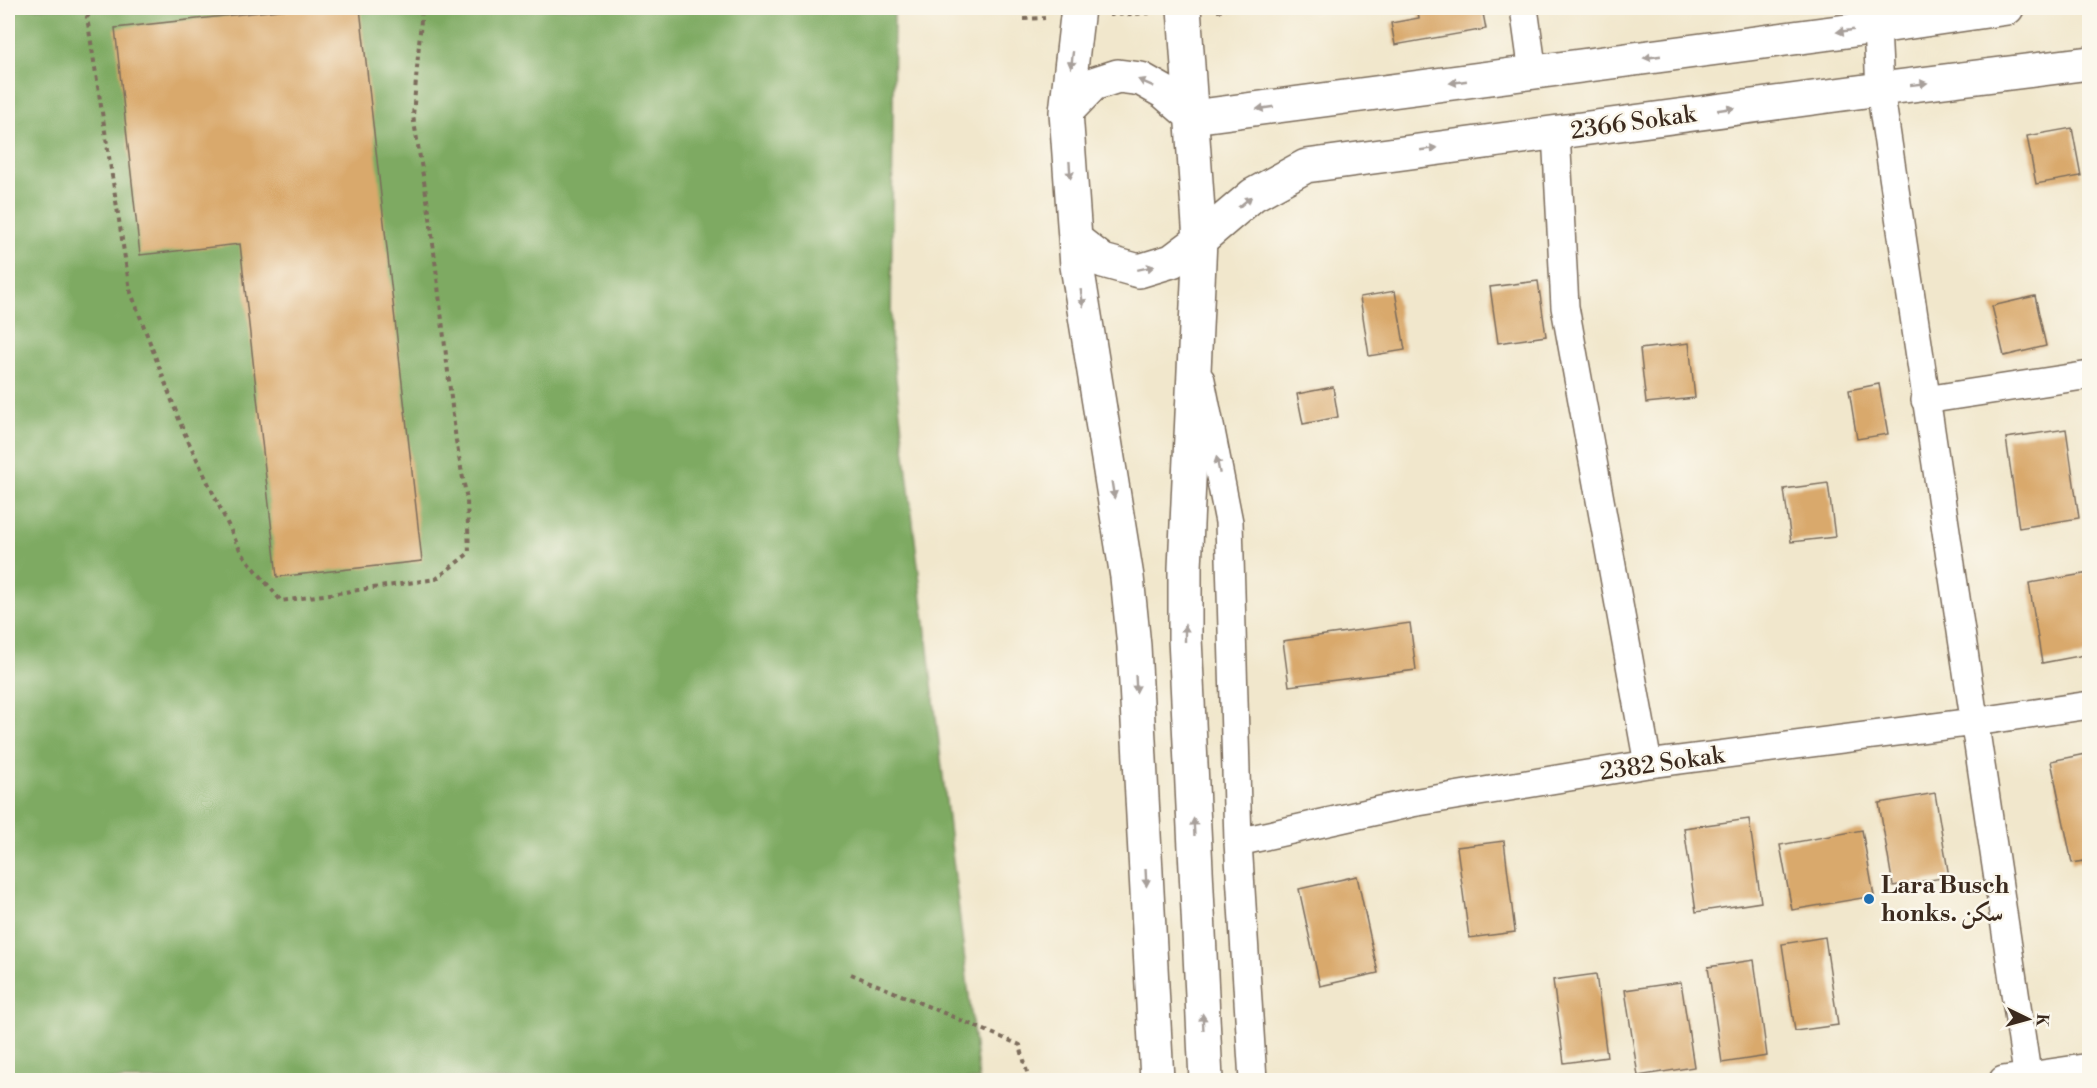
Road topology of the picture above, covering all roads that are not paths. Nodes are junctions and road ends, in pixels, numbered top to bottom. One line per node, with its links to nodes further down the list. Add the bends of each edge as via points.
1 (1524, 8): 7 (street)
2 (2007, 8): 5 (main road)
3 (1184, 10): 10 (main road)
4 (1077, 12): 9 (main road, one-way to 9)
5 (1877, 17): 7 (main road, one-way to 7); 8 (street)
6 (2090, 63): 8 (main road, 2366 Sokak, one-way to 6)
7 (1533, 73): 10 (main road, one-way to 10)
8 (1880, 89): 11 (main road, 2366 Sokak, one-way to 8); 16 (street)
9 (1066, 112): 10 (main road, one-way to 9, via 1164,92 1141,79 1118,76 1093,84); 12 (main road, one-way to 12)
10 (1192, 117): 13 (main road)
11 (1557, 132): 13 (main road, 2366 Sokak, one-way to 11, via 1253,195 1306,166); 19 (street, via 1565,307)
12 (1076, 240): 13 (main road, one-way to 13, via 1103,261 1139,271 1173,261); 23 (main road, one-way to 23, via 1134,646)
13 (1200, 240): 14 (main road)
14 (1195, 350): 20 (street, one-way to 14, via 1229,522); 24 (main road, one-way to 14, via 1185,638)
15 (2090, 375): 16 (street)
16 (1925, 400): 18 (street)
17 (2090, 705): 18 (street, 2382 Sokak)
18 (1974, 722): 19 (street, 2382 Sokak); 22 (street)
19 (1648, 764): 20 (street, 2382 Sokak, via 1412,803)
20 (1238, 842): 25 (street)
21 (2090, 1067): 22 (street)
22 (2020, 1079)
23 (1157, 1080)
24 (1206, 1080)
25 (1253, 1080)

